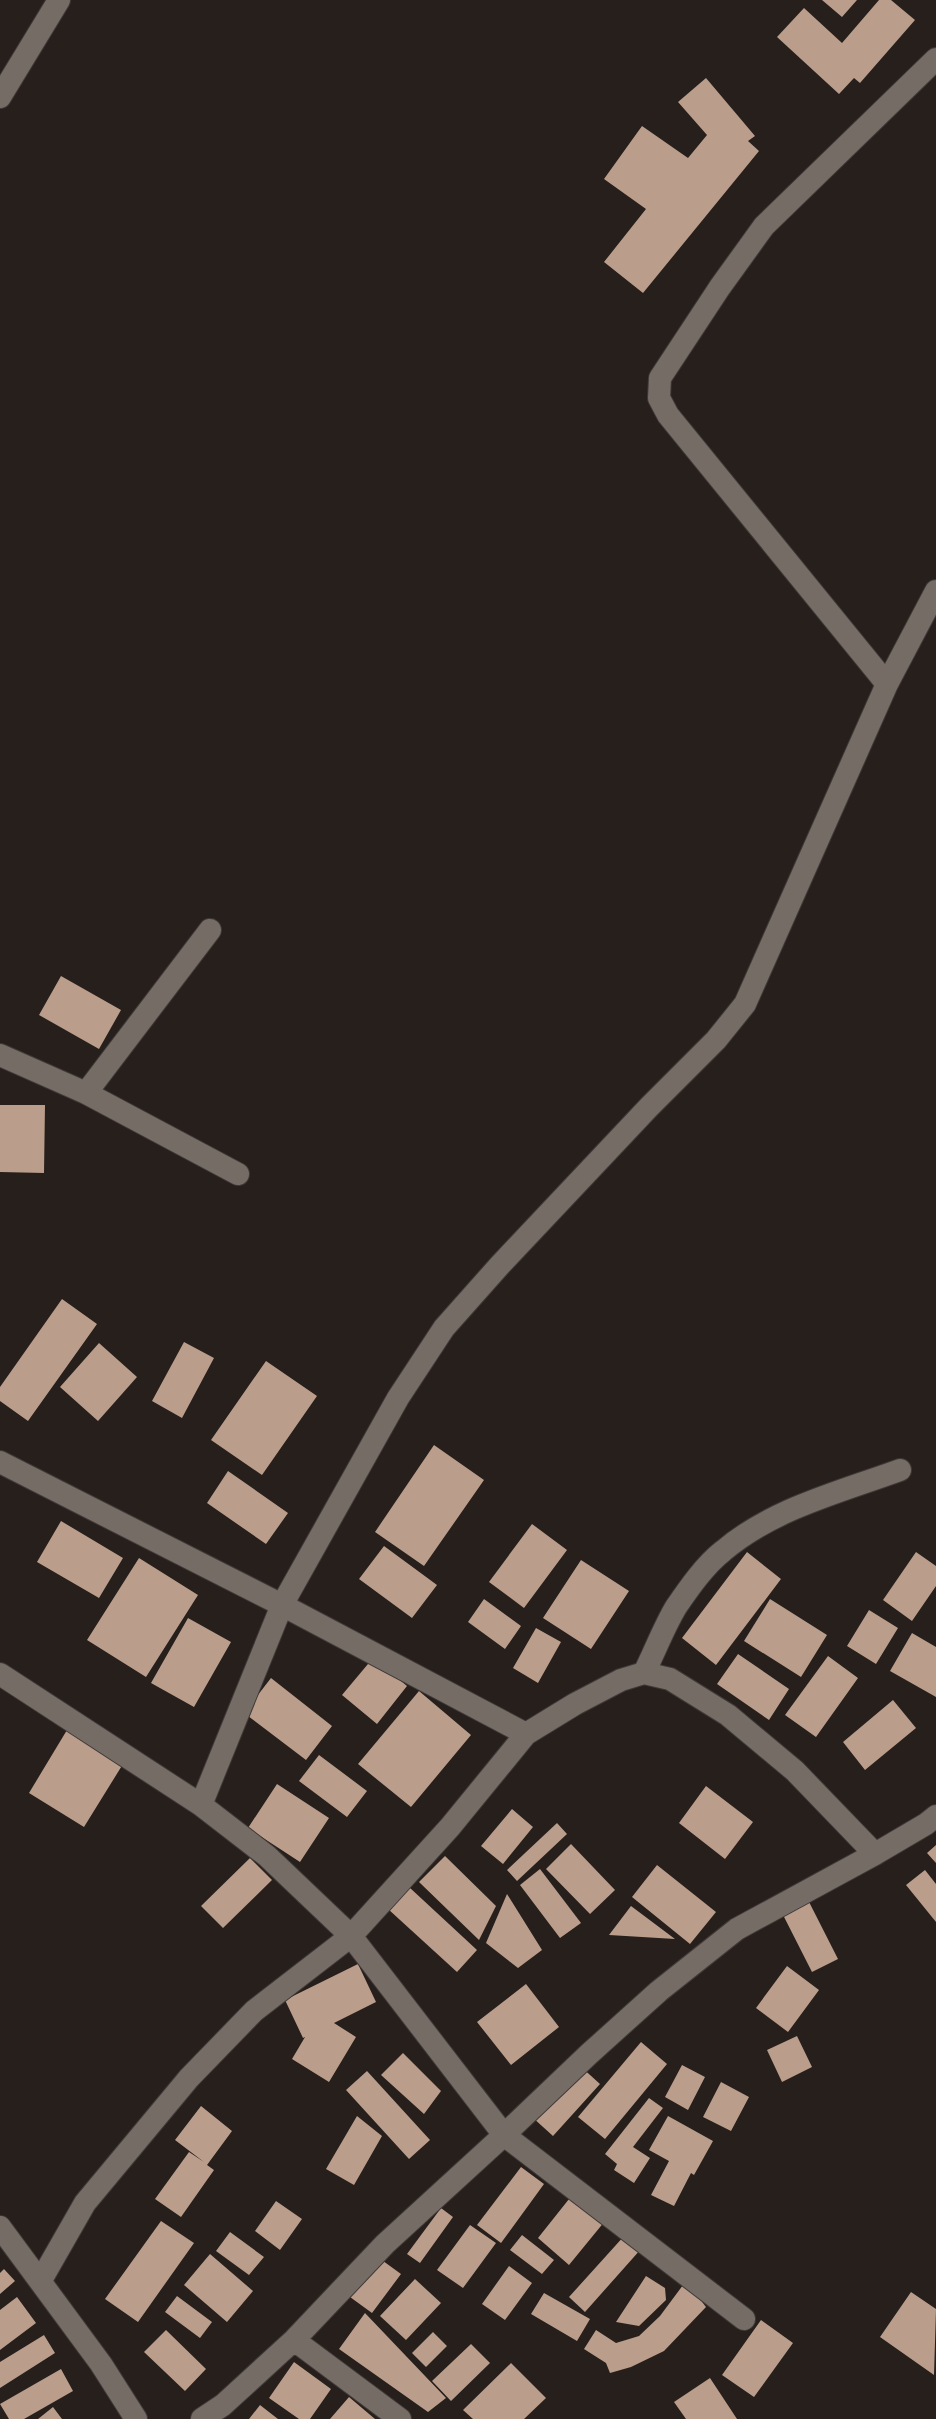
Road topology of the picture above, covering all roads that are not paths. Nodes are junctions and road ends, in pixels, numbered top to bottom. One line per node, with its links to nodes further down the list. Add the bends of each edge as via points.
1 (59, 0): 3 (street)
2 (936, 59): 5 (street, via 764,226 660,378 659,398 668,415)
3 (0, 97)
4 (936, 591): 5 (street)
5 (887, 684): 12 (street, via 745,1004 716,1040 643,1113 444,1328 398,1398)
6 (210, 930): 8 (street)
7 (0, 1055): 8 (street)
8 (86, 1093): 9 (street)
9 (238, 1174)
10 (0, 1462): 12 (street)
11 (900, 1470): 13 (street, via 781,1515 750,1531 722,1551 696,1580 676,1608)
12 (282, 1605): 15 (street); 16 (street)
13 (644, 1673): 15 (street, via 621,1680); 18 (street, via 670,1679 728,1715 795,1772)
14 (0, 1674): 16 (street)
15 (526, 1734): 19 (street, via 450,1827)
16 (201, 1805): 19 (street, via 267,1856)
17 (936, 1816): 18 (street)
18 (875, 1854): 20 (street, via 737,1929 660,1991)
19 (351, 1936): 20 (street); 22 (street, via 254,2011 189,2078 85,2203)
20 (504, 2135): 23 (street); 24 (street, via 385,2244)
21 (2, 2233): 22 (street)
22 (41, 2280): 25 (street, via 101,2364)
23 (744, 2319)
24 (294, 2340): 26 (street, via 223,2405); 27 (street)
25 (136, 2419)
26 (202, 2419)
27 (400, 2419)

